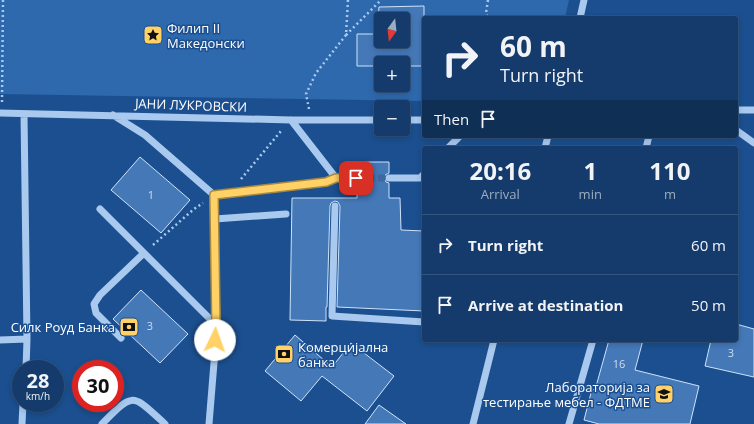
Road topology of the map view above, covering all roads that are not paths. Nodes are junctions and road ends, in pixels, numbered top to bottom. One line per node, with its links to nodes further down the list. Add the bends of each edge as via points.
1 (584, 0): 2 (street)
2 (580, 16)
3 (738, 110): 4 (street)
4 (754, 110)
5 (1, 113): 6 (street, ЈАНИ ЛУКРОВСКИ)
6 (24, 114): 7 (street, ЈАНИ ЛУКРОВСКИ); 29 (street)
7 (113, 115): 8 (street, ЈАНИ ЛУКРОВСКИ); 20 (street, via 145,135)
8 (291, 120): 9 (street, ЈАНИ ЛУКРОВСКИ); 17 (street)
9 (374, 120)
10 (410, 120): 11 (street)
11 (422, 120)
12 (738, 132): 14 (street)
13 (458, 138): 15 (street)
14 (754, 144)
15 (450, 146)
16 (422, 176): 19 (street)
17 (336, 178): 18 (street); 20 (street, via 326,182)
18 (356, 178)
19 (389, 178)
20 (214, 195): 24 (street)
21 (335, 206): 26 (street, via 332,316)
22 (100, 209): 25 (street)
23 (286, 214): 24 (street)
24 (215, 219): 27 (street)
25 (144, 253): 27 (street); 28 (street, via 100,295 94,304 96,313)
26 (422, 322)
27 (216, 326): 38 (street)
28 (121, 338)
29 (27, 339): 30 (street); 33 (street)
30 (0, 340)
31 (494, 342): 39 (street)
32 (592, 342): 40 (street)
33 (26, 360)
34 (23, 412): 35 (street)
35 (22, 424)
36 (102, 424): 37 (street, via 126,401 133,400 140,401)
37 (165, 424)
38 (209, 424)
39 (473, 424)
40 (569, 424)

